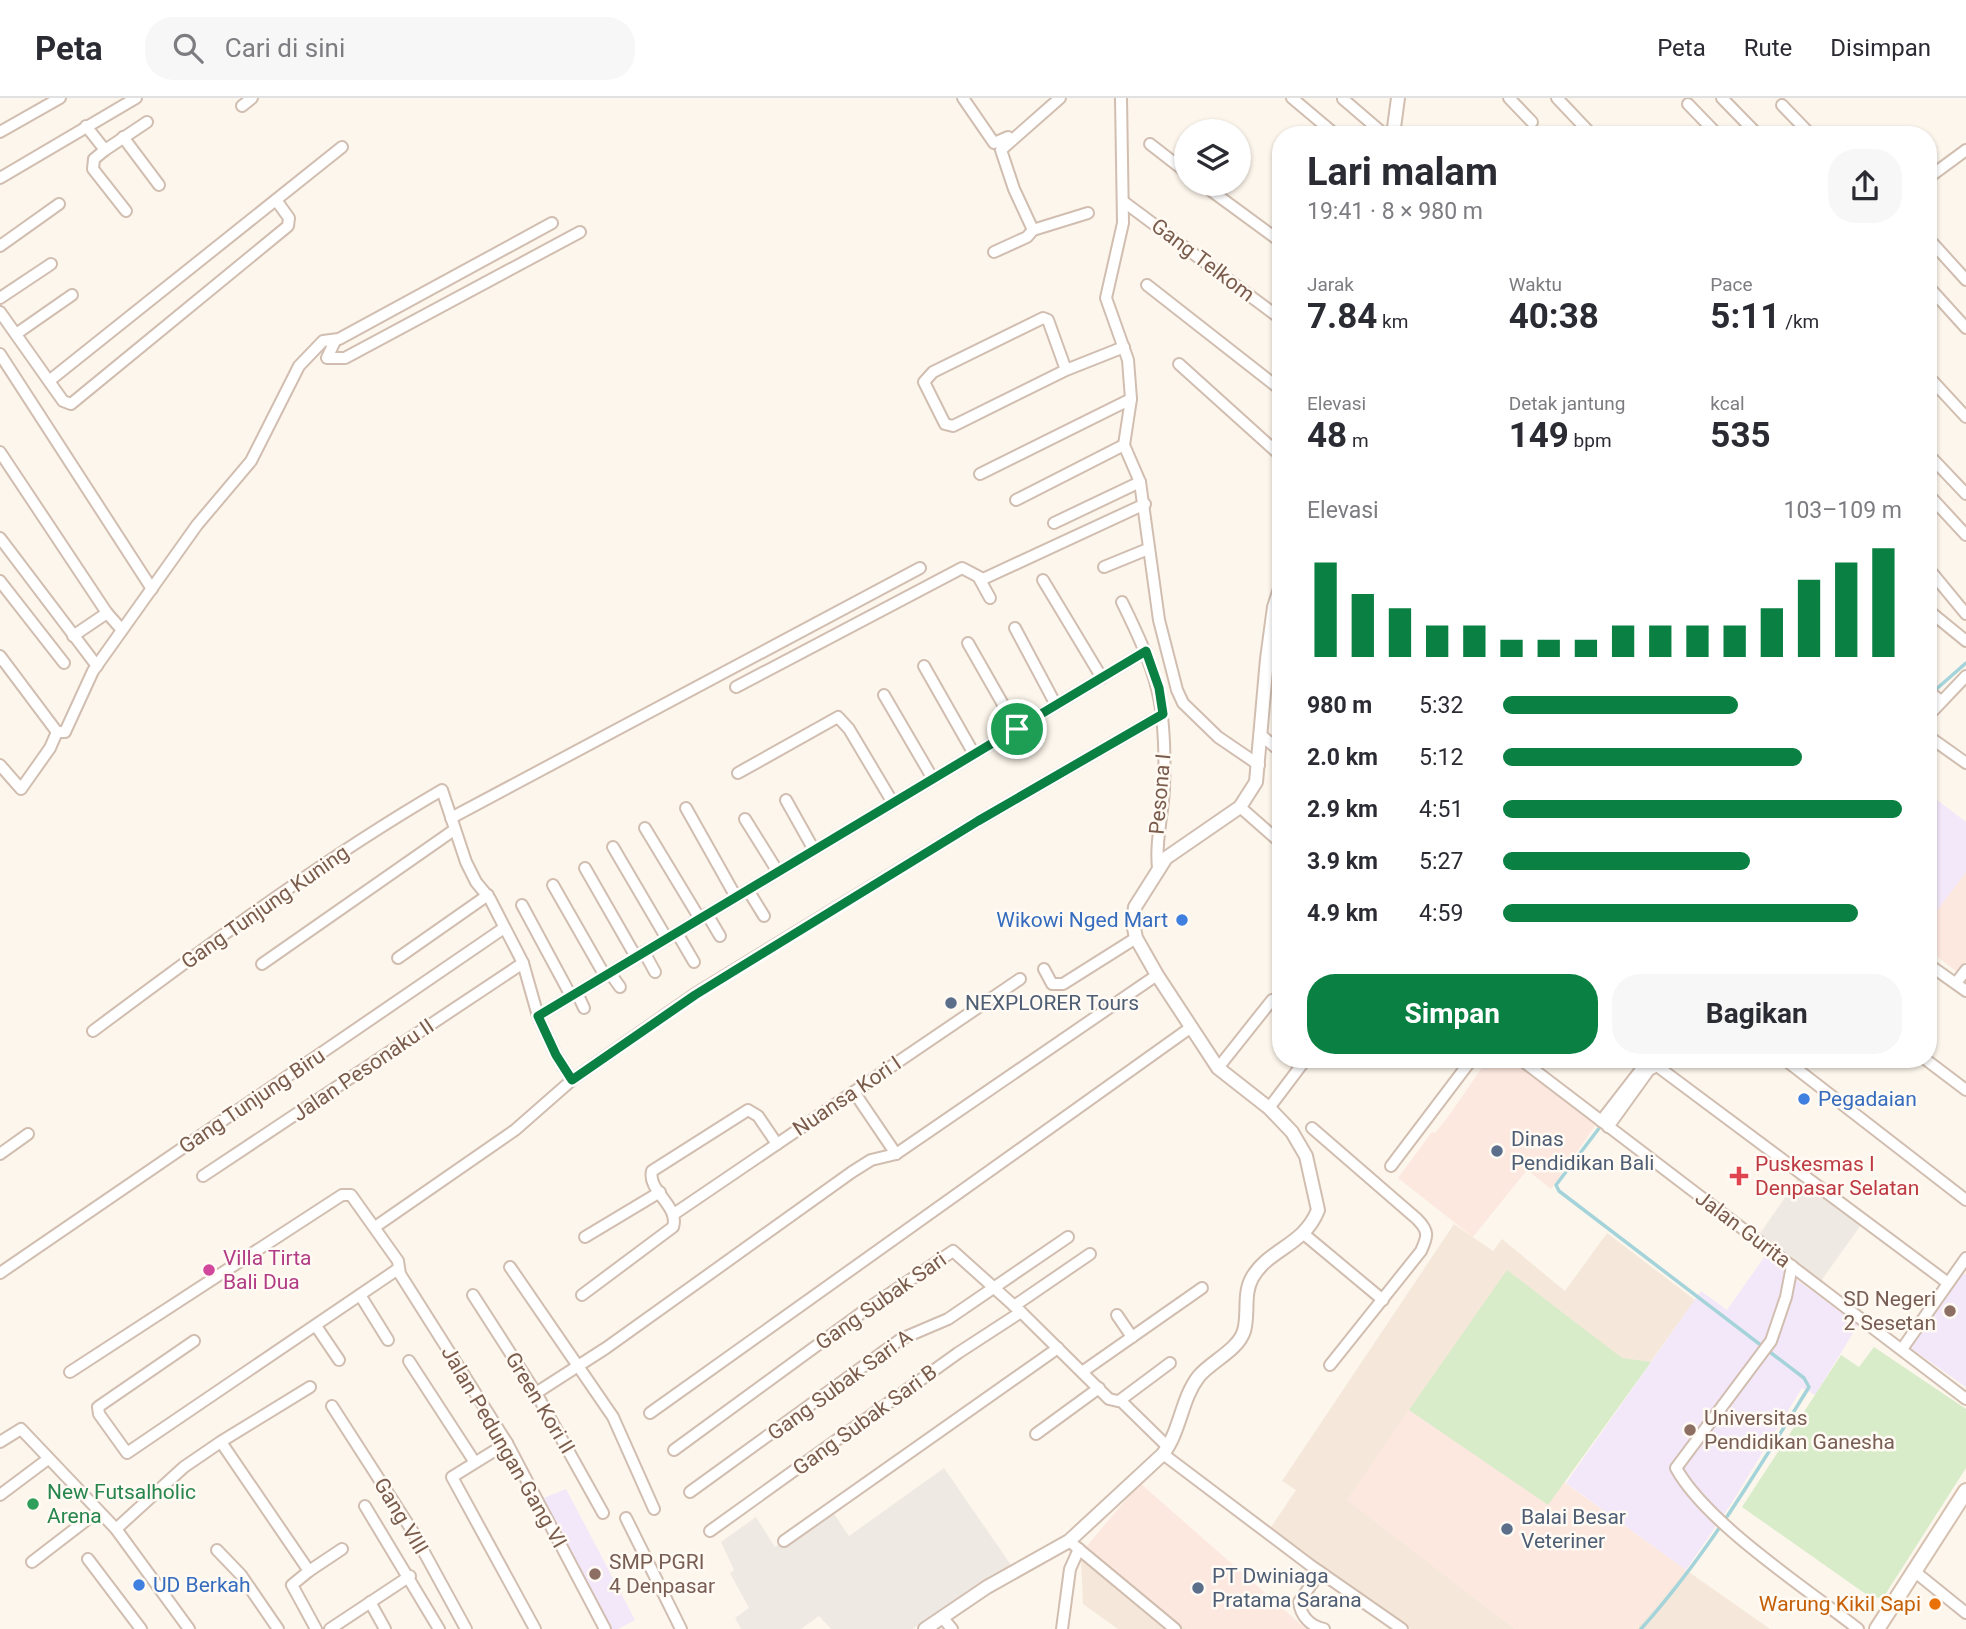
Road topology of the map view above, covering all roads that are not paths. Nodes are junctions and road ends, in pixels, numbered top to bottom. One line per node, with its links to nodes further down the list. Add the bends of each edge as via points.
1 (60, 98): 27 (street)
2 (136, 98): 19 (street)
3 (253, 98): 16 (street)
4 (963, 98): 5 (street, via 995,143)
5 (1052, 98)
6 (1060, 98): 44 (street, via 1001,150)
7 (1121, 98): 39 (street)
8 (1292, 98): 20 (street)
9 (1398, 98): 22 (street)
10 (1509, 98): 18 (street)
11 (1557, 98): 23 (street)
12 (1722, 98): 25 (street)
13 (1343, 99): 21 (street)
14 (1688, 104): 24 (street)
15 (1782, 105): 26 (street)
16 (242, 106)
17 (147, 122): 28 (street)
18 (1532, 122)
19 (86, 126): 31 (street); 35 (street)
20 (1325, 126)
21 (1374, 126)
22 (1394, 126)
23 (1583, 126)
24 (1709, 126)
25 (1745, 126)
26 (1802, 126)
27 (0, 132)
28 (123, 137): 31 (street); 36 (street)
29 (1150, 144): 33 (street)
30 (342, 147): 38 (street)
31 (104, 150): 41 (street, via 94,159 93,169)
32 (1966, 150): 34 (street)
33 (1174, 163)
34 (1937, 171)
35 (0, 178)
36 (159, 185)
37 (1218, 196): 46 (street)
38 (276, 200): 65 (street); 65 (street, via 289,218 288,226 71,404 63,401)
39 (1124, 202): 57 (street, Gang Telkom); 61 (street, via 1122,234 1105,290)
40 (59, 204): 47 (street)
41 (126, 211)
42 (1088, 213): 44 (street)
43 (552, 223): 60 (street)
44 (1033, 230): 49 (street)
45 (580, 232): 60 (street, via 345,358 327,358)
46 (1272, 235)
47 (0, 246)
48 (1937, 248): 51 (street)
49 (994, 251)
50 (51, 264): 55 (street)
51 (1966, 281)
52 (1147, 285): 66 (street)
53 (72, 295): 59 (street)
54 (1937, 296): 58 (street)
55 (0, 298)
56 (0, 312): 59 (street)
57 (1272, 312)
58 (1966, 328)
59 (16, 334): 65 (street)
60 (331, 341): 90 (street, via 316,346 299,366 242,475 197,525)
61 (1124, 347): 64 (street); 68 (street)
62 (0, 354): 90 (street)
63 (1178, 364): 71 (street)
64 (1066, 370): 64 (street, via 950,426 925,382 933,372 1045,318)
65 (49, 381)
66 (1272, 383)
67 (1937, 386): 69 (street)
68 (1130, 399): 70 (street); 74 (street)
69 (1966, 417)
70 (1124, 445): 75 (street); 77 (street)
71 (1272, 448)
72 (0, 452): 93 (street)
73 (1937, 463): 76 (street)
74 (980, 474)
75 (1140, 482): 78 (street); 80 (street)
76 (1966, 494)
77 (1016, 500)
78 (1145, 504): 83 (street); 86 (street)
79 (1937, 504): 81 (street)
80 (1054, 523)
81 (1966, 535)
82 (0, 538): 99 (street)
83 (1148, 549): 84 (street); 126 (street, via 1159,620 1177,690 1193,714 1218,737)
84 (1104, 567)
85 (920, 568): 133 (street)
86 (979, 578): 91 (street); 111 (street, via 962,568)
87 (1937, 579): 94 (street)
88 (1043, 580): 110 (street)
89 (0, 581): 105 (street)
90 (152, 589): 98 (street)
91 (990, 598)
92 (1122, 602): 102 (street, Pesona I)
93 (107, 612): 98 (street); 99 (street)
94 (1966, 614)
95 (1937, 617): 100 (street)
96 (1272, 622): 104 (street)
97 (1015, 628): 115 (street)
98 (122, 630): 107 (street)
99 (73, 636): 107 (street)
100 (1966, 641)
101 (968, 643): 118 (street)
102 (1146, 651): 110 (street); 117 (street, Pesona I)
103 (0, 656): 119 (street)
104 (1267, 659): 106 (street); 120 (street)
105 (64, 663)
106 (1272, 663)
107 (97, 666): 119 (street, via 65,732)
108 (925, 666): 123 (street)
109 (1966, 676): 114 (street)
110 (1101, 678): 115 (street)
111 (736, 687)
112 (884, 695): 128 (street)
113 (1937, 698): 114 (street)
114 (1940, 701): 116 (street)
115 (1056, 705): 118 (street)
116 (1937, 705)
117 (1163, 714): 141 (street, Pesona I, via 1164,788 1155,840); 183 (street, via 695,995)
118 (1017, 729): 123 (street)
119 (57, 732): 125 (street, via 21,789)
120 (1261, 735): 122 (street); 126 (street)
121 (1937, 742): 124 (street)
122 (1272, 744)
123 (974, 754): 128 (street)
124 (1966, 763)
125 (0, 765)
126 (1259, 765): 131 (street, via 1256,782)
127 (737, 773): 130 (street, via 838,717)
128 (933, 779): 130 (street)
129 (786, 800): 139 (street)
130 (892, 803): 139 (street)
131 (1240, 807): 137 (street); 141 (street, via 1175,849)
132 (686, 808): 146 (street)
133 (451, 818): 136 (street); 174 (street, Gang Tunjung Kuning, via 442,790 400,814 214,941)
134 (745, 819): 142 (street)
135 (645, 828): 149 (street)
136 (454, 830): 145 (street, via 472,876); 158 (street)
137 (1272, 835)
138 (613, 847): 151 (street)
139 (814, 850): 142 (street)
140 (585, 868): 154 (street)
141 (1158, 868): 153 (street, via 1135,907)
142 (778, 872): 144 (street)
143 (553, 884): 163 (street)
144 (748, 890): 146 (street); 148 (street)
145 (488, 895): 150 (street); 155 (street)
146 (736, 897): 149 (street)
147 (522, 905): 169 (street)
148 (764, 916)
149 (704, 917): 151 (street); 152 (street)
150 (505, 928): 157 (street); 207 (street, Gang Tunjung Biru)
151 (672, 936): 154 (street); 156 (street)
152 (720, 936)
153 (1136, 938): 159 (street, via 1063,984 1052,984); 164 (street)
154 (640, 955): 162 (street); 163 (street)
155 (398, 958)
156 (694, 962)
157 (523, 963): 172 (street); 194 (street, Jalan Pesonaku II)
158 (262, 964)
159 (1044, 969)
160 (1937, 970): 166 (street)
161 (1966, 970): 166 (street)
162 (655, 972)
163 (607, 974): 167 (street); 169 (street)
164 (1157, 975): 173 (street); 192 (street)
165 (1020, 979): 185 (street, Nuansa Kori I)
166 (1956, 983): 168 (street)
167 (620, 987)
168 (1966, 991)
169 (574, 994): 171 (street); 172 (street)
170 (1272, 1000): 175 (street)
171 (584, 1007)
172 (538, 1016): 183 (street)
173 (1190, 1028): 175 (street); 236 (street)
174 (93, 1031)
175 (1218, 1068): 186 (street)
176 (1299, 1068): 186 (street)
177 (1465, 1068): 193 (street)
178 (1532, 1068): 187 (street, Jalan Gurita)
179 (1644, 1068): 182 (street)
180 (1796, 1068): 196 (street)
181 (1937, 1068): 184 (street)
182 (1640, 1076): 187 (street); 208 (street, via 1653,1068 1663,1069)
183 (572, 1080): 198 (street, via 515,1130)
184 (1966, 1090)
185 (854, 1091): 190 (street, Nuansa Kori I); 192 (street)
186 (1269, 1108): 199 (street, via 1292,1132 1306,1156 1318,1210)
187 (1604, 1124): 204 (street, Jalan Gurita)
188 (1312, 1128): 214 (street, via 1426,1228 1428,1236 1421,1251)
189 (28, 1134): 191 (street)
190 (777, 1144): 195 (street, via 758,1116 748,1110 652,1171); 197 (street, Nuansa Kori I)
191 (0, 1154)
192 (896, 1154): 226 (street, via 871,1160 852,1172)
193 (1391, 1166)
194 (203, 1176)
195 (660, 1192): 197 (street); 200 (street)
196 (1966, 1200)
197 (674, 1214): 212 (street, via 673,1227)
198 (375, 1227): 206 (street, Jalan Pedungan Gang VI, via 398,1261); 228 (street, Jalan Pedungan Gang VI, via 355,1198 342,1195)
199 (1304, 1235): 214 (street); 241 (street, via 1252,1278 1244,1331 1191,1387)
200 (585, 1237)
201 (1068, 1237): 209 (street, Gang Subak Sari A)
202 (1090, 1254): 215 (street, Gang Subak Sari B)
203 (1966, 1258): 208 (street)
204 (1792, 1266): 222 (street, Jalan Gurita); 285 (street, via 1771,1341 1676,1468 1714,1514)
205 (510, 1267): 226 (street)
206 (398, 1269): 211 (street); 239 (street, Jalan Pedungan Gang VI)
207 (0, 1273)
208 (1948, 1283): 222 (street)
209 (995, 1288): 215 (street, Gang Subak Sari); 242 (street, Gang Subak Sari, via 956,1253 942,1257); 245 (street, Gang Subak Sari A, via 948,1319 901,1339)
210 (1202, 1288): 218 (street)
211 (360, 1295): 217 (street); 220 (street)
212 (582, 1295)
213 (473, 1296): 232 (street, Green Kori II)
214 (1383, 1300): 227 (street)
215 (1018, 1309): 221 (street, Gang Subak Sari); 254 (street, Gang Subak Sari B)
216 (1117, 1315): 218 (street)
217 (316, 1326): 219 (street, via 127,1454 97,1407); 223 (street)
218 (1132, 1337): 229 (street)
219 (194, 1340)
220 (388, 1340)
221 (1058, 1348): 229 (street, Gang Subak Sari); 255 (street)
222 (1902, 1349): 233 (street, Jalan Gurita)
223 (339, 1360)
224 (409, 1361): 244 (street)
225 (1170, 1363): 234 (street)
226 (581, 1365): 232 (street); 249 (street, via 628,1445)
227 (1330, 1365)
228 (70, 1372)
229 (1082, 1372): 231 (street, Gang Subak Sari)
230 (310, 1387): 253 (street, via 184,1467)
231 (1099, 1388): 234 (street, Gang Subak Sari, via 1111,1400); 237 (street)
232 (536, 1393): 251 (street, Green Kori II)
233 (1966, 1399)
234 (1119, 1401): 241 (street, Gang Subak Sari)
235 (332, 1406): 275 (street, Gang VIII, via 413,1532)
236 (650, 1413)
237 (1036, 1434)
238 (0, 1442): 243 (street, via 21,1429)
239 (507, 1443): 244 (street); 277 (street, Jalan Pedungan Gang VI)
240 (223, 1445): 261 (street)
241 (1163, 1445): 256 (street); 263 (street, Gang Subak Sari)
242 (674, 1450)
243 (48, 1459): 247 (street); 250 (street)
244 (474, 1461): 276 (street, via 452,1477)
245 (690, 1492)
246 (1966, 1492): 262 (main road)
247 (0, 1494)
248 (365, 1506): 264 (street)
249 (654, 1509)
250 (97, 1512): 253 (street); 260 (street)
251 (603, 1513)
252 (626, 1518): 278 (street)
253 (116, 1529): 269 (street)
254 (710, 1531)
255 (785, 1541)
256 (1074, 1545): 267 (street); 281 (street); 282 (street)
257 (342, 1549): 261 (street)
258 (217, 1550): 270 (street)
259 (88, 1559): 268 (street)
260 (32, 1562)
261 (309, 1571): 271 (street, via 292,1585)
262 (1914, 1571): 266 (street); 286 (main road)
263 (1320, 1572): 283 (street, via 1299,1602 1301,1613); 284 (street, Gang Subak Sari)
264 (410, 1576): 265 (street); 274 (street)
265 (370, 1602): 272 (street); 273 (street)
266 (1966, 1613)
267 (942, 1617): 279 (street); 280 (street)
268 (141, 1629)
269 (189, 1629)
270 (278, 1629)
271 (316, 1629)
272 (330, 1629)
273 (385, 1629)
274 (439, 1629)
275 (466, 1629)
276 (534, 1629)
277 (605, 1629)
278 (681, 1629)
279 (925, 1629)
280 (952, 1629)
281 (1062, 1629)
282 (1175, 1629)
283 (1324, 1629)
284 (1402, 1629)
285 (1858, 1629)
286 (1877, 1629)

